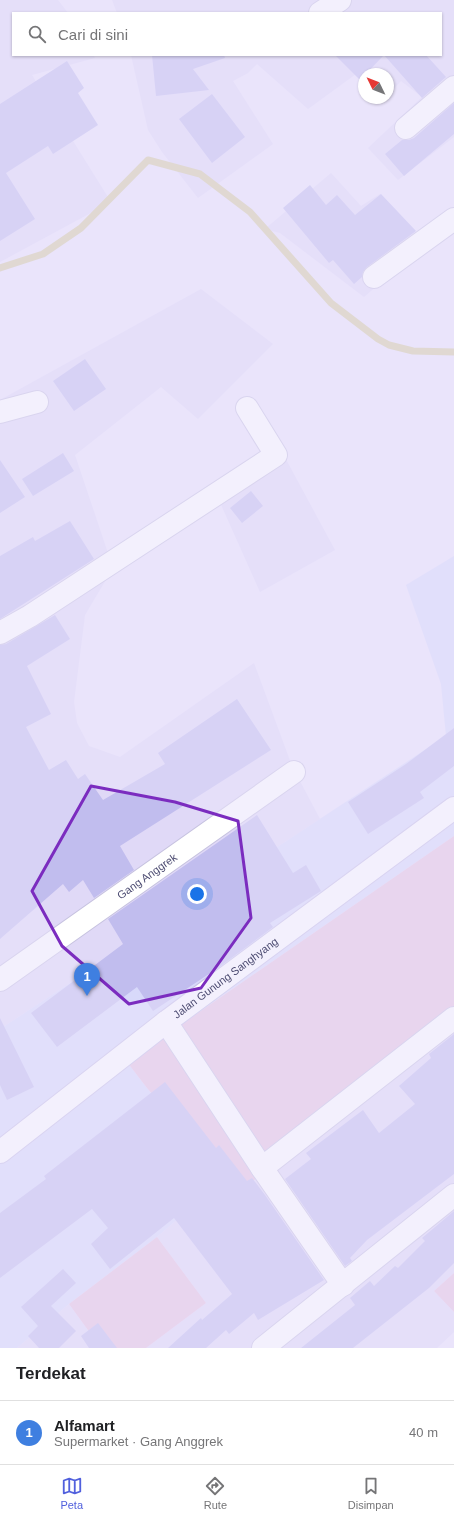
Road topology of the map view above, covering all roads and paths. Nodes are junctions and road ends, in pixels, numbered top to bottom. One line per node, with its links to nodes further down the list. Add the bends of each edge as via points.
1 (340, 0): 2 (street)
2 (322, 12)
3 (454, 87): 4 (street)
4 (406, 128)
5 (454, 219): 6 (street)
6 (374, 277)
7 (37, 402): 9 (street)
8 (247, 408): 10 (street, via 276,455)
9 (0, 412)
10 (0, 633)
11 (294, 772): 13 (street, Gang Anggrek)
12 (454, 808): 15 (street, Jalan Gunung Sanghyang)
13 (0, 980)
14 (454, 1018): 17 (street)
15 (166, 1022): 16 (street, Jalan Gunung Sanghyang); 17 (street)
16 (0, 1152)
17 (262, 1168): 19 (street)
18 (454, 1196): 19 (street)
19 (343, 1285): 20 (street)
20 (263, 1348)

